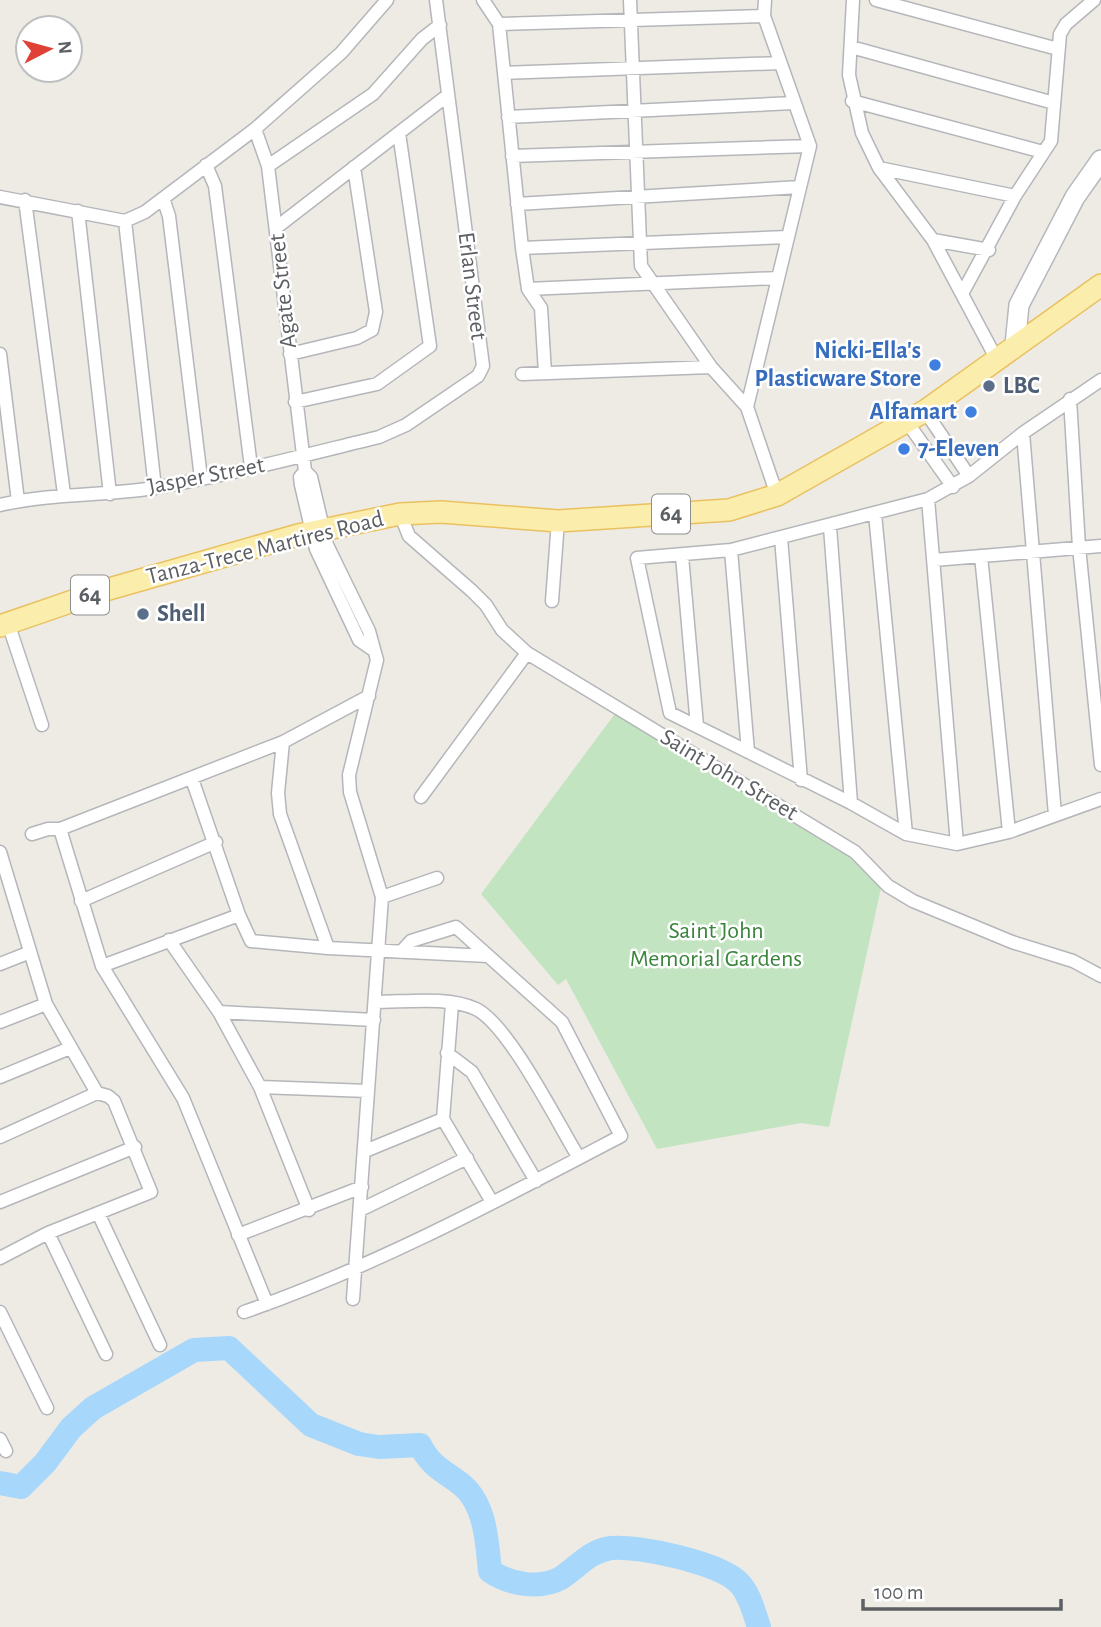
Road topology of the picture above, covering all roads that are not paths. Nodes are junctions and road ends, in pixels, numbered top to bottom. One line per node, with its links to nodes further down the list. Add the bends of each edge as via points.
1 (387, 0): 24 (street, via 341,52)
2 (436, 0): 12 (street, Erlan Street)
3 (483, 0): 11 (street)
4 (630, 0): 10 (street)
5 (765, 0): 9 (street)
6 (853, 0): 13 (street)
7 (876, 0): 14 (street)
8 (1093, 0): 14 (street, via 1066,24)
9 (764, 16): 10 (street); 15 (street)
10 (631, 20): 11 (street); 16 (street)
11 (499, 24): 17 (street)
12 (440, 25): 18 (street, Erlan Street); 32 (street, via 373,94)
13 (850, 47): 19 (street); 21 (street)
14 (1058, 49): 21 (street)
15 (780, 63): 16 (street); 20 (street)
16 (633, 69): 17 (street); 22 (street)
17 (504, 73): 23 (street)
18 (447, 95): 25 (street); 68 (street, Erlan Street, via 482,372 406,425 380,437)
19 (852, 101): 28 (street); 34 (street)
20 (794, 103): 22 (street); 26 (street)
21 (1054, 103): 28 (street, via 1053,135)
22 (634, 111): 23 (street); 27 (street)
23 (508, 117): 29 (street)
24 (255, 129): 31 (street); 32 (street, Agate Street)
25 (399, 133): 33 (street); 64 (street, via 430,346 377,384)
26 (810, 146): 27 (street); 35 (street)
27 (636, 151): 29 (street); 36 (street)
28 (1043, 152): 37 (street)
29 (512, 156): 41 (street)
30 (1101, 160): 55 (street, via 1075,197 1019,305)
31 (206, 165): 40 (street); 69 (street, via 215,186)
32 (268, 166): 44 (street, Agate Street)
33 (354, 167): 44 (street); 57 (street, via 376,312 372,330)
34 (879, 168): 37 (street); 46 (street)
35 (800, 187): 36 (street); 45 (street)
36 (637, 196): 41 (street); 47 (street)
37 (1015, 196): 49 (street)
38 (0, 197): 39 (street)
39 (25, 200): 42 (street); 74 (street)
40 (164, 201): 43 (street); 71 (street)
41 (517, 204): 48 (street)
42 (78, 211): 43 (street); 75 (street)
43 (125, 221): 73 (street)
44 (277, 227): 57 (street, Agate Street)
45 (788, 237): 47 (street); 50 (street)
46 (933, 240): 49 (street); 54 (street)
47 (639, 242): 48 (street); 51 (street, via 641,265)
48 (522, 248): 53 (street)
49 (989, 250): 54 (street)
50 (778, 278): 51 (street); 65 (street)
51 (651, 283): 53 (street); 59 (street)
52 (1101, 285): 55 (main road, Tanza-Trece Martires Road / 64)
53 (528, 289): 60 (street, via 541,309)
54 (963, 292): 58 (street)
55 (1015, 345): 58 (main road, Tanza-Trece Martires Road / 64)
56 (0, 354): 78 (street)
57 (290, 354): 64 (street, Agate Street)
58 (996, 358): 66 (main road, Tanza-Trece Martires Road / 64)
59 (711, 367): 60 (street); 65 (street)
60 (545, 373): 61 (street)
61 (522, 374)
62 (1101, 380): 63 (street)
63 (1070, 399): 67 (street); 87 (street)
64 (295, 402): 68 (street, Agate Street)
65 (747, 407): 76 (street)
66 (916, 416): 70 (street); 72 (street); 76 (main road, Tanza-Trece Martires Road / 64)
67 (1023, 433): 70 (street); 89 (street)
68 (302, 456): 69 (street, Jasper Street); 84 (street, Agate Street, via 305,471 300,478)
69 (251, 467): 71 (street, Jasper Street)
70 (969, 476): 72 (street)
71 (201, 478): 73 (street, Jasper Street)
72 (953, 487): 77 (street)
73 (155, 488): 75 (street, Jasper Street)
74 (64, 494): 75 (street, Jasper Street); 78 (street, Jasper Street)
75 (110, 494)
76 (777, 495): 82 (main road, Tanza-Trece Martires Road / 64, via 729,510)
77 (929, 499): 81 (street); 92 (street)
78 (18, 501): 79 (street, Jasper Street)
79 (0, 505)
80 (400, 514): 82 (main road, Tanza-Trece Martires Road / 64, via 441,512); 84 (main road, Tanza-Trece Martires Road / 64); 95 (street, Saint John Street, via 409,536 472,591)
81 (875, 514): 83 (street); 111 (street)
82 (558, 521): 93 (street)
83 (830, 527): 85 (street); 106 (street)
84 (317, 530): 94 (main road, Tanza-Trece Martires Road / 64); 96 (street, Agate Street, via 340,604 359,640 372,649 377,660)
85 (780, 538): 88 (street); 103 (street)
86 (1101, 546): 87 (street)
87 (1079, 547): 89 (street); 101 (street)
88 (731, 550): 90 (street); 100 (street)
89 (1031, 551): 91 (street); 107 (street)
90 (682, 556): 98 (street); 98 (street, via 637,558 670,713)
91 (981, 556): 92 (street); 109 (street)
92 (934, 560): 113 (street)
93 (552, 601)
94 (4, 624): 97 (street)
95 (527, 653): 104 (street); 127 (street, Saint John Street, via 855,852 888,886 913,901 1012,942 1073,961)
96 (369, 696): 99 (street); 116 (street, via 349,785)
97 (42, 726)
98 (697, 726): 100 (street)
99 (283, 742): 102 (street); 120 (street, via 280,814)
100 (748, 752): 103 (street)
101 (1101, 765)
102 (192, 779): 108 (street); 112 (street)
103 (801, 780): 106 (street)
104 (421, 797)
105 (1101, 799): 107 (street)
106 (851, 803): 111 (street)
107 (1055, 815): 109 (street)
108 (60, 829): 110 (street); 117 (street)
109 (1009, 832): 113 (street)
110 (32, 834)
111 (906, 834): 113 (street)
112 (216, 842): 117 (street); 118 (street)
113 (957, 844)
114 (0, 852): 123 (street)
115 (438, 878): 116 (street)
116 (382, 897): 121 (street)
117 (81, 901): 126 (street)
118 (239, 915): 119 (street); 120 (street, via 251,941)
119 (169, 940): 126 (street); 131 (street)
120 (328, 948): 121 (street)
121 (380, 951): 122 (street); 128 (street)
122 (401, 952): 124 (street); 124 (street, via 411,942 456,927)
123 (28, 953): 125 (street); 129 (street)
124 (488, 956): 145 (street, via 562,1022 621,1136)
125 (0, 964)
126 (102, 966): 154 (street, via 183,1098)
127 (1101, 976)
128 (375, 1002): 130 (street); 132 (street)
129 (46, 1004): 133 (street); 134 (street)
130 (452, 1004): 135 (street); 145 (street, via 476,1009 499,1026)
131 (219, 1012): 132 (street); 137 (street)
132 (374, 1020): 138 (street)
133 (0, 1022)
134 (70, 1048): 136 (street); 139 (street)
135 (447, 1054): 140 (street); 146 (street, via 472,1072)
136 (0, 1077)
137 (260, 1087): 138 (street); 150 (street)
138 (368, 1091): 143 (street)
139 (97, 1093): 141 (street); 142 (street, via 114,1101)
140 (443, 1119): 143 (street); 144 (street)
141 (0, 1137)
142 (135, 1147): 148 (street); 152 (street, via 151,1192)
143 (365, 1151): 147 (street)
144 (467, 1158): 149 (street); 151 (street)
145 (579, 1158): 146 (street)
146 (536, 1181): 149 (street)
147 (362, 1187): 150 (street); 151 (street)
148 (0, 1202)
149 (492, 1202): 156 (street)
150 (309, 1210): 154 (street)
151 (360, 1210): 156 (street)
152 (98, 1213): 153 (street); 161 (street)
153 (48, 1234): 155 (street); 162 (street)
154 (239, 1235): 158 (street)
155 (0, 1258)
156 (356, 1267): 157 (street); 158 (street)
157 (353, 1299)
158 (267, 1304): 160 (street)
159 (0, 1312): 163 (street)
160 (244, 1312)
161 (160, 1345)
162 (106, 1354)
163 (47, 1408)

